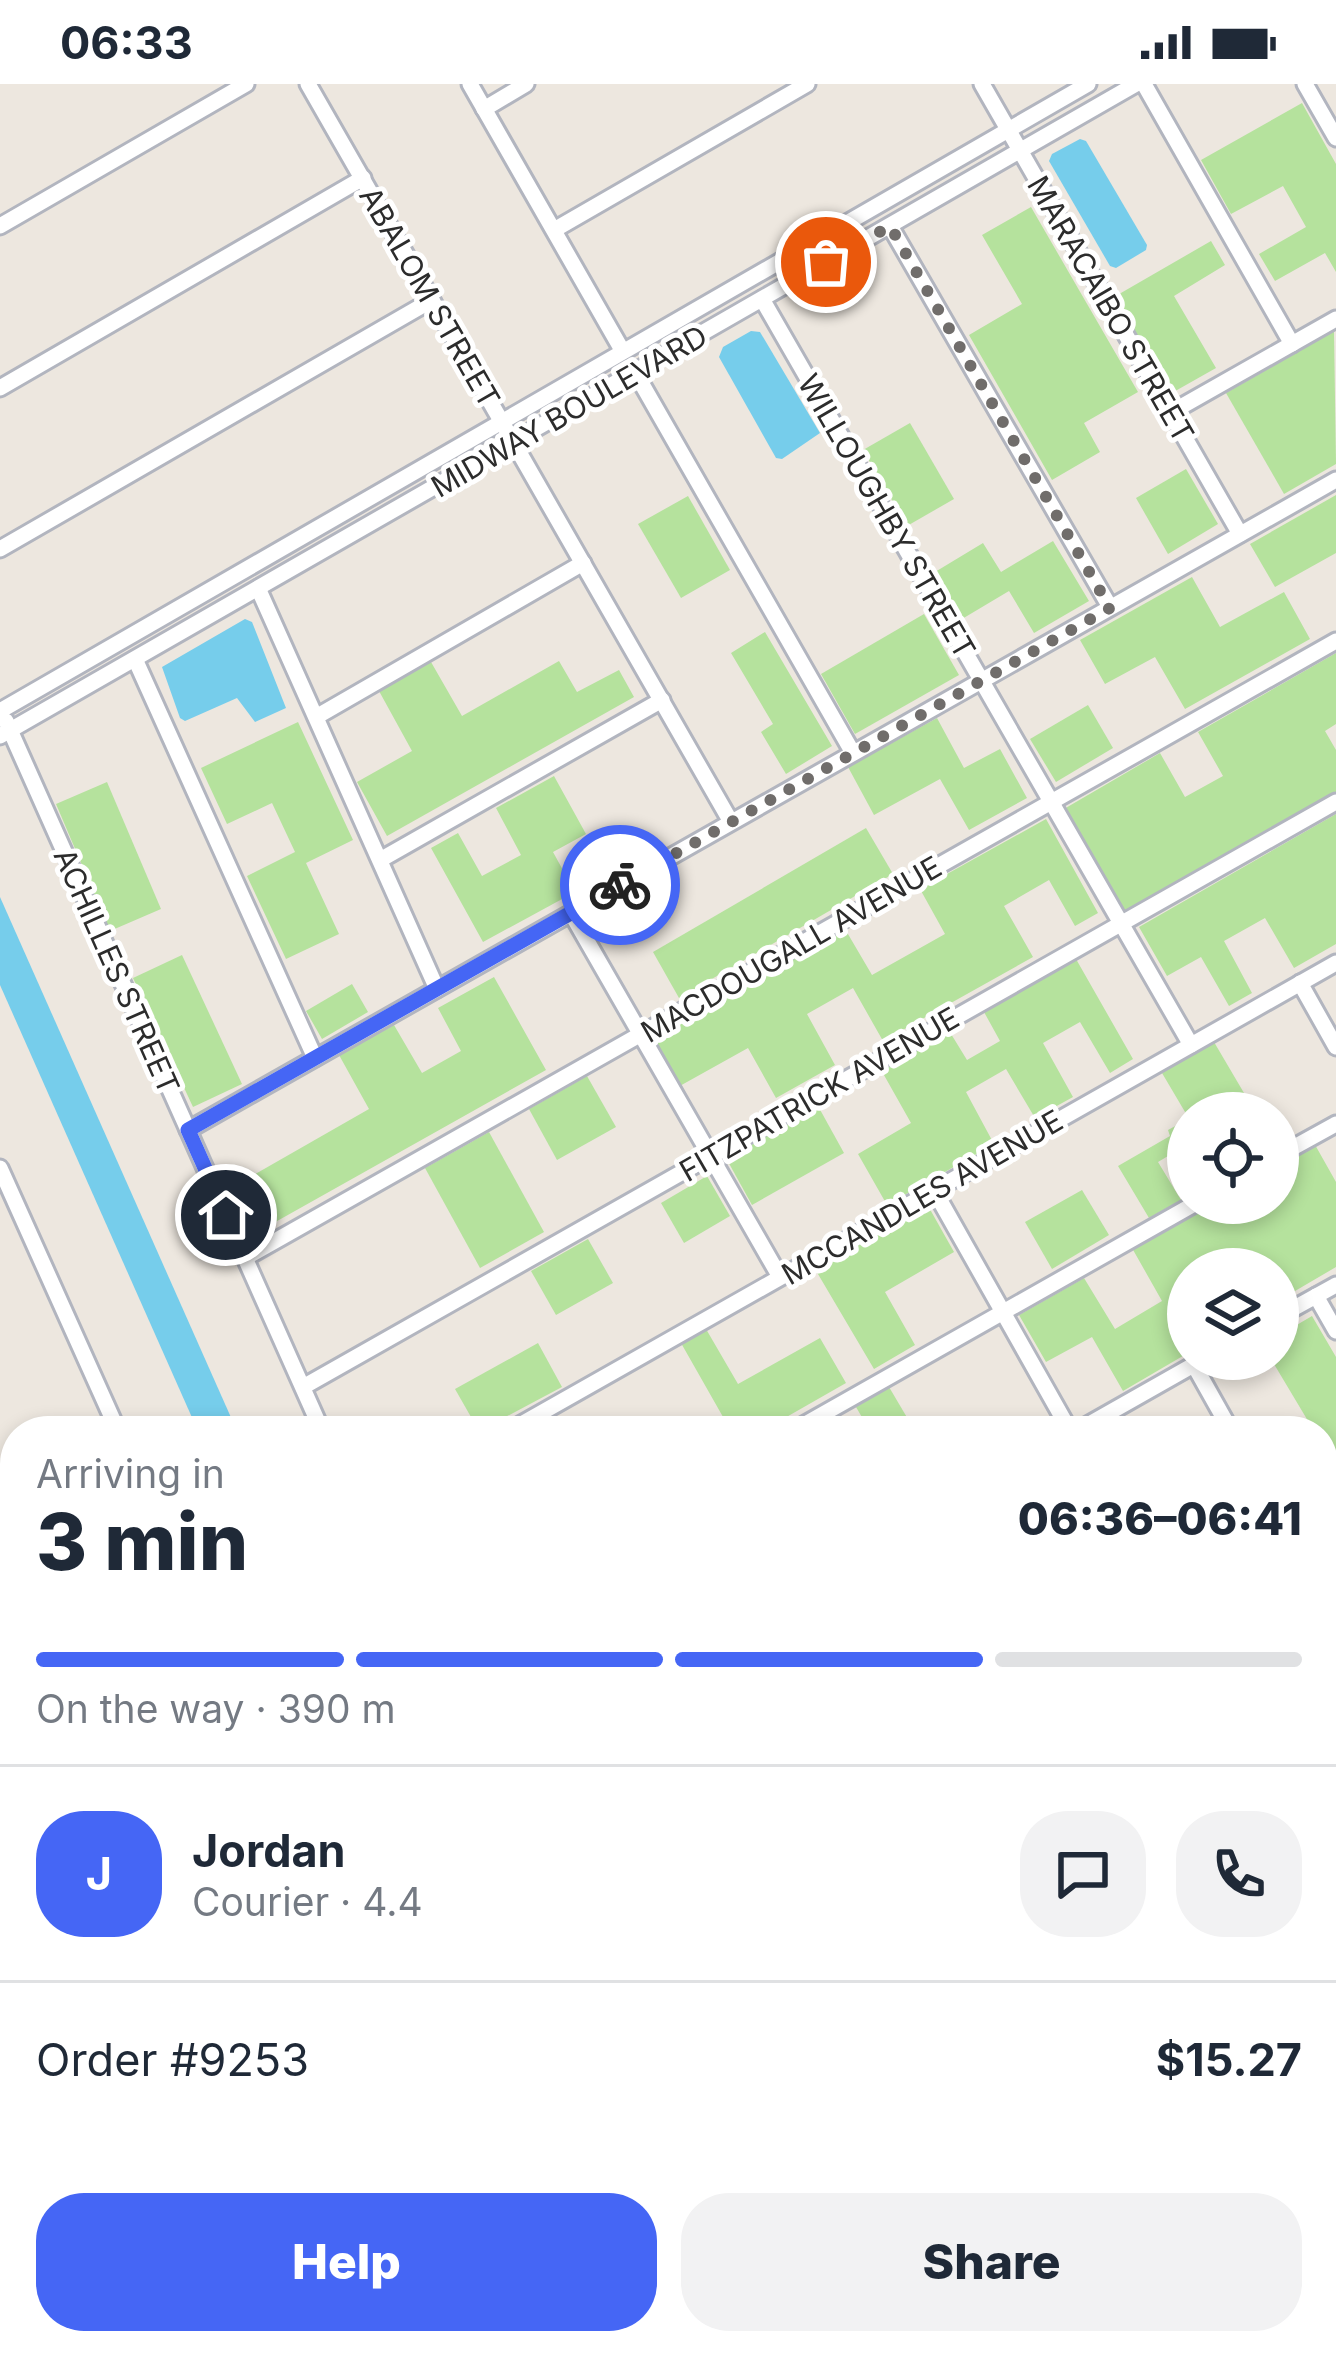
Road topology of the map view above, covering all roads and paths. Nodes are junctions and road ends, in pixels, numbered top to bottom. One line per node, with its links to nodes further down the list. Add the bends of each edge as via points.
1 (246, 84): 15 (street)
2 (308, 84): 14 (street, ABALOM STREET)
3 (470, 84): 10 (street)
4 (526, 84): 10 (street)
5 (807, 84): 17 (street)
6 (982, 84): 11 (street, MARACAIBO STREET)
7 (1088, 84): 11 (street, MIDWAY BOULEVARD)
8 (1140, 84): 13 (street, MIDWAY BOULEVARD); 21 (street)
9 (1305, 84): 12 (street)
10 (484, 109): 17 (street)
11 (1008, 130): 13 (street, MARACAIBO STREET); 22 (street, MIDWAY BOULEVARD)
12 (1336, 138)
13 (1020, 151): 16 (street, MIDWAY BOULEVARD); 25 (street, MARACAIBO STREET)
14 (363, 178): 19 (street, ABALOM STREET); 24 (street)
15 (0, 226)
16 (890, 226): 18 (street, MIDWAY BOULEVARD); 33 (street)
17 (554, 230): 22 (street)
18 (762, 299): 23 (street, MIDWAY BOULEVARD); 36 (street, WILLOUGHBY STREET)
19 (432, 300): 26 (street, ABALOM STREET); 30 (street)
20 (1336, 319): 21 (street)
21 (1292, 344): 25 (street)
22 (622, 350): 26 (street, MIDWAY BOULEVARD)
23 (635, 373): 27 (street, MIDWAY BOULEVARD); 41 (street)
24 (0, 388)
25 (1170, 412): 29 (street, MARACAIBO STREET)
26 (501, 421): 27 (street, ABALOM STREET); 38 (street, MIDWAY BOULEVARD)
27 (514, 443): 31 (street, ABALOM STREET); 32 (street, MIDWAY BOULEVARD)
28 (1336, 479): 29 (street)
29 (1240, 534): 33 (street)
30 (0, 549)
31 (583, 563): 37 (street, ABALOM STREET); 39 (street)
32 (258, 588): 35 (street, MIDWAY BOULEVARD); 39 (street)
33 (1110, 608): 36 (street)
34 (1336, 640): 42 (street, MACDOUGALL AVENUE)
35 (135, 658): 40 (street, MIDWAY BOULEVARD); 54 (street)
36 (982, 680): 41 (street); 42 (street, WILLOUGHBY STREET)
37 (662, 700): 44 (street, ABALOM STREET); 45 (street)
38 (0, 710): 40 (street, ACHILLES STREET)
39 (316, 717): 45 (street)
40 (5, 733): 56 (street, ACHILLES STREET)
41 (854, 753): 44 (street)
42 (1052, 802): 47 (street, WILLOUGHBY STREET); 51 (street, MACDOUGALL AVENUE)
43 (1336, 802): 47 (street, FITZPATRICK AVENUE)
44 (731, 822): 46 (street)
45 (380, 860): 50 (street)
46 (571, 913): 50 (street); 51 (street)
47 (1121, 923): 52 (street, WILLOUGHBY STREET); 58 (street, FITZPATRICK AVENUE)
48 (1336, 963): 49 (street, MCCANDLES AVENUE)
49 (1300, 983): 52 (street, MCCANDLES AVENUE); 53 (street)
50 (437, 988): 54 (street)
51 (641, 1034): 58 (street); 62 (street, MACDOUGALL AVENUE)
52 (1191, 1045): 60 (street, MCCANDLES AVENUE)
53 (1336, 1047)
54 (314, 1058): 56 (street)
55 (1336, 1124): 57 (street)
56 (188, 1130): 62 (street, ACHILLES STREET)
57 (1299, 1144)
58 (710, 1156): 63 (street); 71 (street, FITZPATRICK AVENUE)
59 (0, 1168): 72 (street)
60 (934, 1190): 63 (street, MCCANDLES AVENUE); 67 (street)
61 (1167, 1219): 67 (street)
62 (245, 1258): 71 (street, ACHILLES STREET)
63 (780, 1277): 74 (street, MCCANDLES AVENUE)
64 (1336, 1285): 65 (street)
65 (1316, 1296): 66 (street); 68 (street)
66 (1299, 1305)
67 (1003, 1312): 75 (street); 76 (street)
68 (1336, 1331)
69 (1167, 1380): 77 (street)
70 (1208, 1380): 78 (street)
71 (303, 1387): 73 (street, ACHILLES STREET)
72 (111, 1416)
73 (316, 1416)
74 (535, 1416)
75 (819, 1416)
76 (1065, 1416)
77 (1101, 1416)
78 (1225, 1416)

